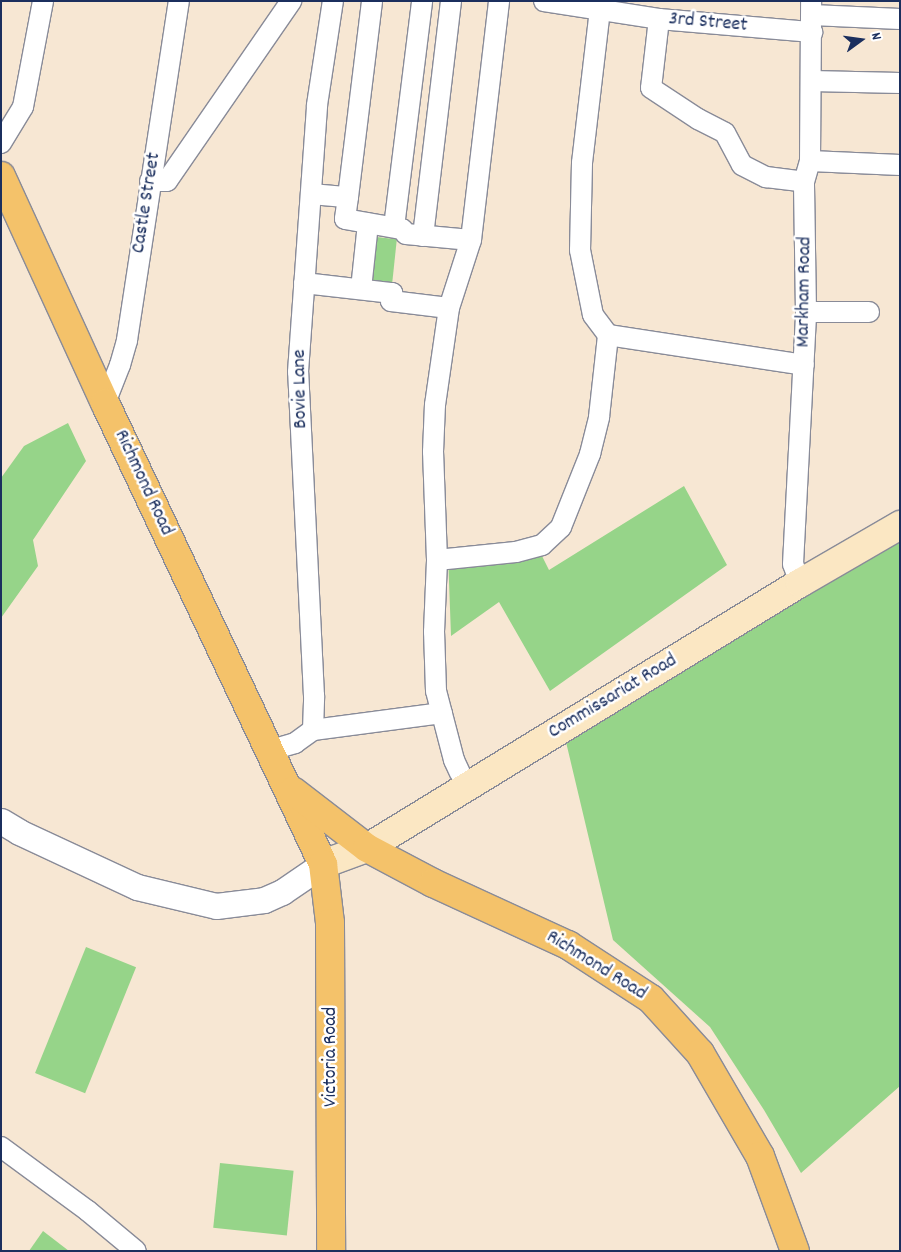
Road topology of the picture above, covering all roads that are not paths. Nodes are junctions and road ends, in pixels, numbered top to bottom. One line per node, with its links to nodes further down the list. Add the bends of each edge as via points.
1 (44, 1): 16 (street, via 23,108)
2 (179, 1): 20 (street, Castle Street)
3 (291, 1): 20 (street, via 168,181)
4 (333, 1): 22 (street, Bovie Lane, via 318,105)
5 (372, 1): 23 (street)
6 (422, 1): 25 (street)
7 (451, 1): 26 (street)
8 (499, 1): 27 (street)
9 (544, 1): 10 (street, 3rd Street)
10 (601, 6): 12 (street, 3rd Street); 33 (street, via 582,163 580,250 593,315)
11 (812, 16): 12 (street, 3rd Street); 13 (street, 3rd Street); 14 (street, Markham Road)
12 (659, 19): 21 (street, via 651,88 726,133 742,164 766,177)
13 (900, 19)
14 (811, 81): 15 (street); 17 (street, Markham Road)
15 (900, 83)
16 (1, 143)
17 (810, 161): 18 (street); 21 (street, Markham Road)
18 (900, 165)
19 (1, 176): 35 (main road, Richmond Road)
20 (150, 181): 35 (street, Castle Street, via 127,340)
21 (804, 182): 31 (street, Markham Road)
22 (311, 194): 23 (street); 28 (street, Bovie Lane)
23 (348, 197): 24 (street, via 345,219)
24 (368, 223): 25 (street); 29 (street)
25 (394, 227): 26 (street, via 406,234)
26 (423, 236): 27 (street)
27 (471, 240): 30 (street)
28 (304, 283): 29 (street); 41 (street, Bovie Lane, via 298,372)
29 (361, 289): 30 (street, via 392,293 391,301)
30 (449, 308): 38 (street, via 435,405 433,452)
31 (806, 312): 32 (street); 34 (street, Markham Road)
32 (869, 312)
33 (608, 335): 34 (street); 38 (street, via 599,416 590,454 561,527 542,545 516,552)
34 (804, 365): 39 (street, Markham Road)
35 (105, 403): 42 (main road, Richmond Road)
36 (900, 506): 39 (main road, Commissariat Road)
37 (900, 525): 39 (main road, Commissariat Road)
38 (438, 560): 40 (street, via 434,632 436,691)
39 (796, 574): 43 (main road, Commissariat Road); 46 (main road, Commissariat Road)
40 (442, 714): 41 (street); 43 (street)
41 (313, 730): 42 (street, via 295,743)
42 (271, 750): 44 (main road, Richmond Road)
43 (460, 773): 46 (main road, Commissariat Road)
44 (288, 788): 46 (main road, Richmond Road); 47 (main road, Richmond Road)
45 (1, 821): 47 (street, via 137,886 216,906 264,900)
46 (359, 842): 47 (main road, Commissariat Road); 51 (main road, Richmond Road, via 433,883 568,944 651,999 700,1052 760,1156)
47 (324, 864): 50 (main road, Victoria Road, via 330,923)
48 (1, 1147): 49 (street)
49 (136, 1251)
50 (332, 1251)
51 (795, 1251)

